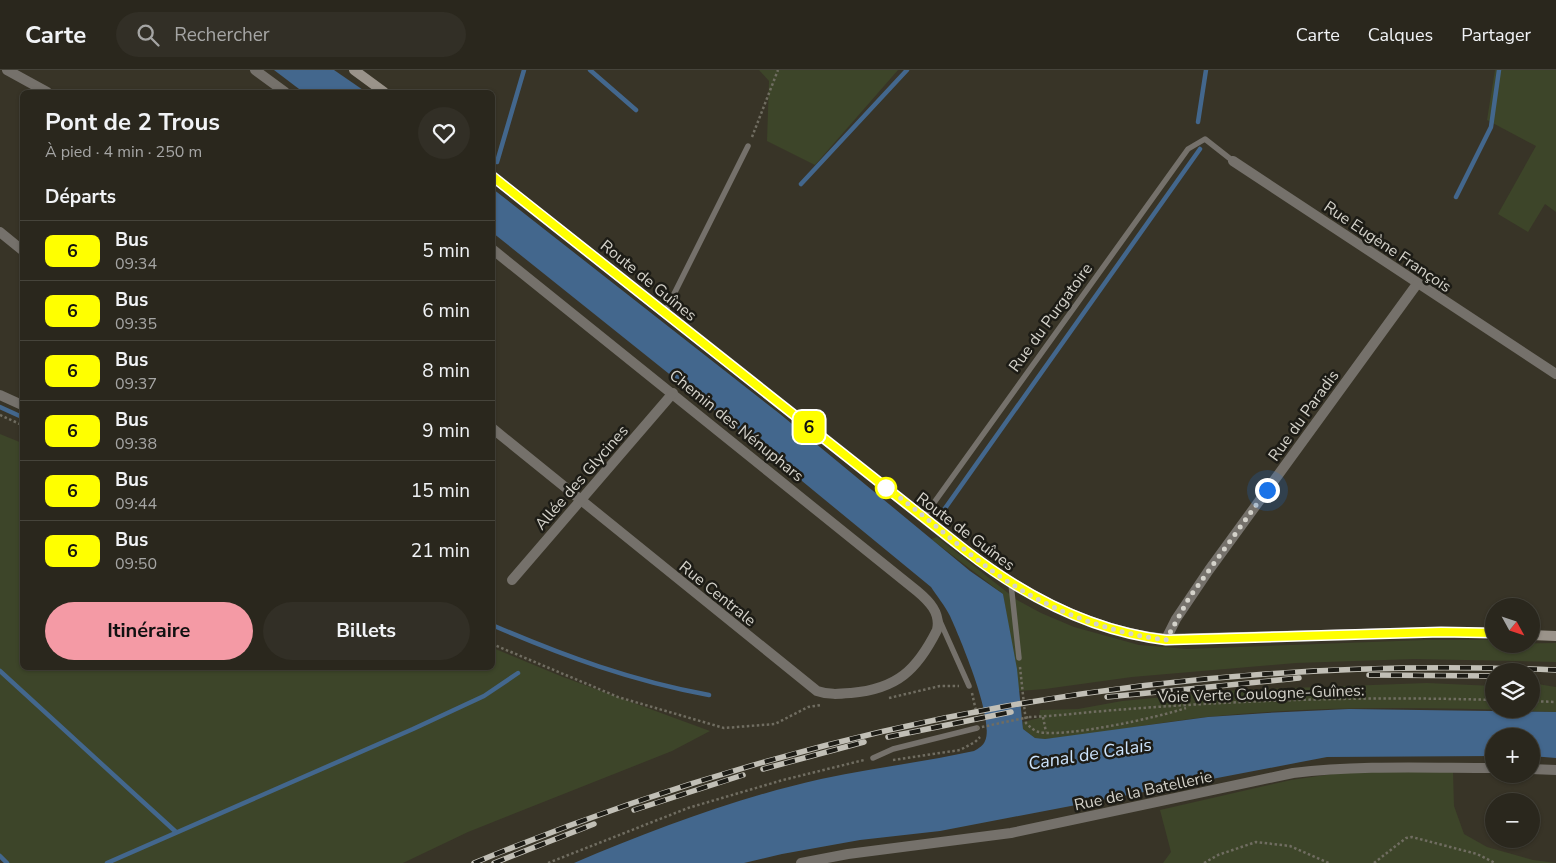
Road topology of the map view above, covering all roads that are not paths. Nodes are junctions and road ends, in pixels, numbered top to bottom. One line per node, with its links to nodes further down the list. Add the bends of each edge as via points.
1 (8, 70): 4 (street)
2 (254, 70): 5 (street)
3 (354, 70): 6 (main road)
4 (43, 90)
5 (282, 90)
6 (381, 90)
7 (1205, 139): 9 (lane, Rue Eugène François); 22 (lane, Rue du Purgatoire, via 1188,149)
8 (748, 146): 15 (lane)
9 (1234, 161): 14 (street, Rue Eugène François)
10 (495, 178): 15 (main road, Route de Guînes)
11 (0, 232): 12 (street)
12 (20, 248)
13 (495, 251): 17 (street, Chemin des Nénuphars)
14 (1416, 284): 16 (street, Rue Eugène François); 29 (street, Rue du Paradis, via 1199,584 1176,618)
15 (665, 312): 22 (main road, Route de Guînes)
16 (1556, 374)
17 (673, 392): 21 (street, Allée des Glycines); 25 (street, Chemin des Nénuphars, via 917,591)
18 (0, 395): 19 (street)
19 (20, 404)
20 (495, 430): 21 (street, Rue Centrale)
21 (582, 500): 23 (street, Allée des Glycines); 25 (street, Rue Centrale, via 816,691 839,694 888,686 914,666 934,638)
22 (923, 518): 24 (main road, Route de Guînes)
23 (512, 580)
24 (1011, 584): 29 (main road, Route de Guînes, via 1080,618 1134,635); 30 (lane)
25 (938, 617): 31 (lane)
26 (1485, 633): 29 (main road, Route de Guînes)
27 (1540, 635): 28 (main road)
28 (1556, 636)
29 (1166, 640)
30 (1019, 658)
31 (969, 686)
32 (977, 728): 33 (lane, via 893,749)
33 (873, 758)
34 (1485, 768): 37 (street, Rue de la Batellerie, via 1383,767 1293,773 1012,833)
35 (1540, 769): 36 (street)
36 (1556, 770)
37 (801, 863)

